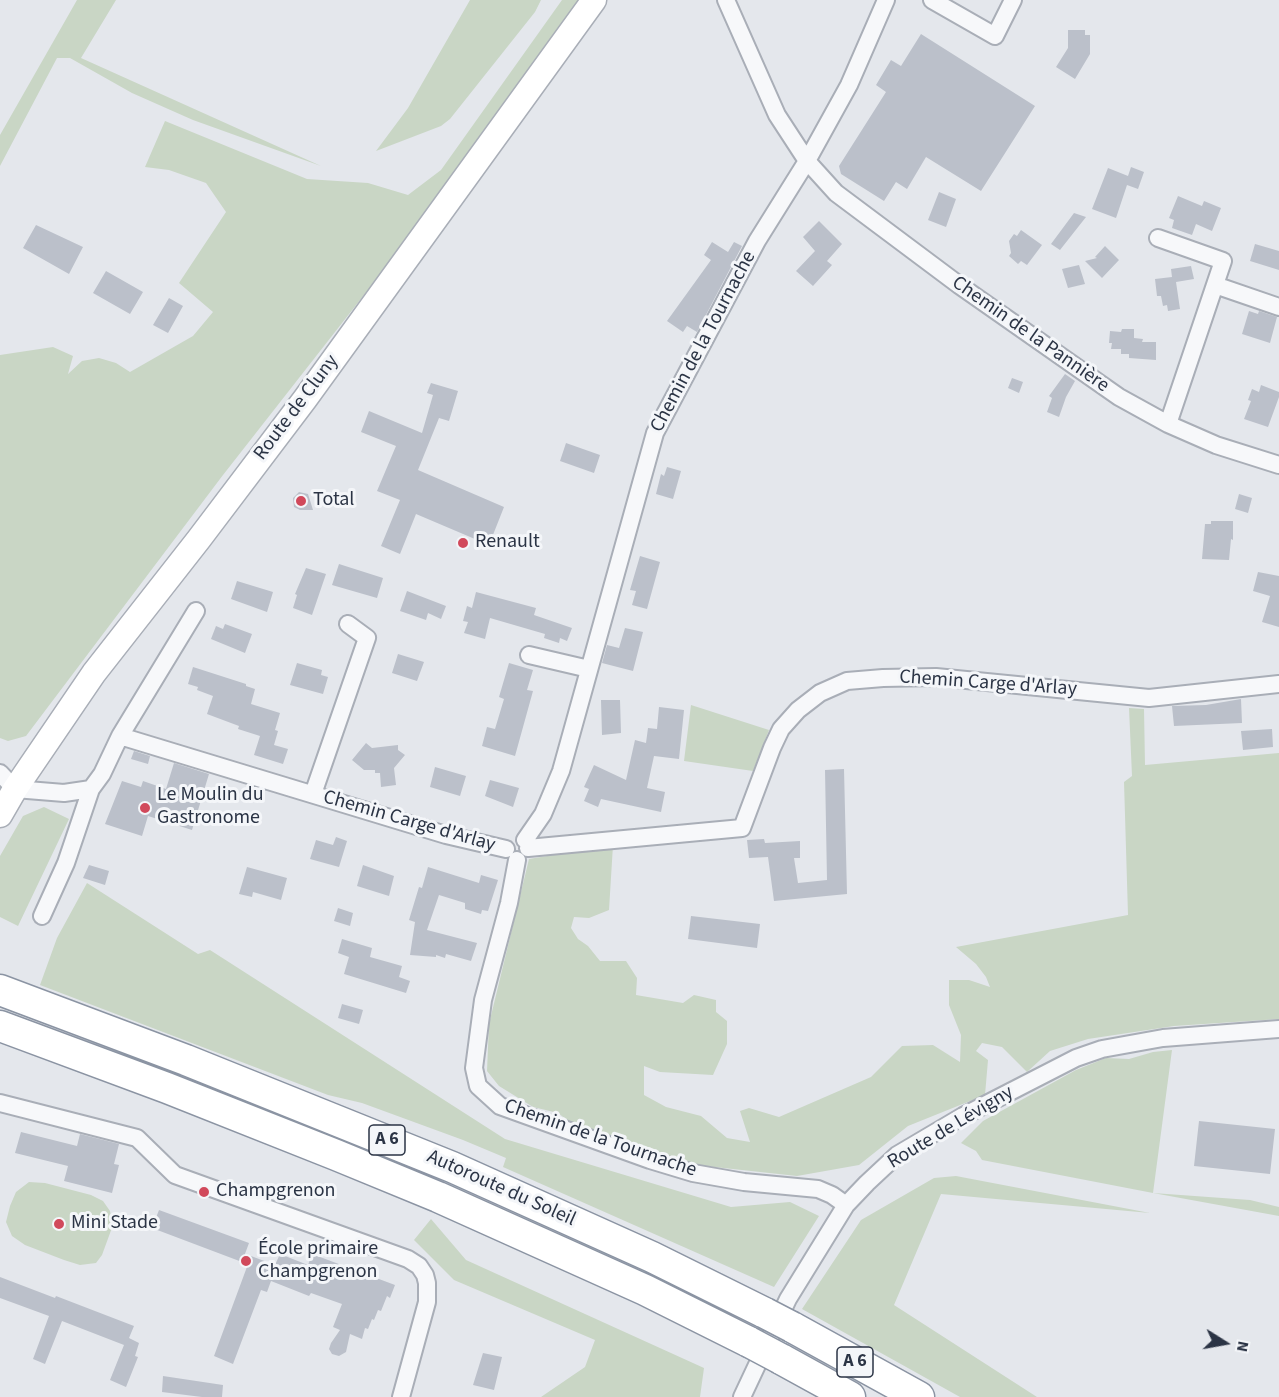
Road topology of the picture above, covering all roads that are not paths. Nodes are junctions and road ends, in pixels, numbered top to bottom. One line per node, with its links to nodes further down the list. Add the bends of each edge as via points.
1 (594, 0): 18 (main road, Route de Cluny, via 305,399)
2 (726, 0): 6 (street, Chemin de la Pannière, via 777,116)
3 (886, 0): 6 (street, Chemin de la Tournache, via 849,85)
4 (932, 0): 5 (street, via 995,36)
5 (1013, 0)
6 (807, 161): 10 (street, Chemin de la Pannière, via 836,193 959,285 1119,397); 15 (street, Chemin de la Tournache, via 757,241 655,433)
7 (1158, 238): 8 (street, via 1223,261)
8 (1215, 285): 9 (street); 10 (street)
9 (1279, 307)
10 (1168, 424): 11 (street, Chemin de la Pannière, via 1216,445)
11 (1279, 465)
12 (196, 611): 17 (street)
13 (348, 624): 20 (street, Chemin Carge d'Arlay, via 367,638)
14 (529, 654): 15 (street)
15 (589, 669): 22 (street, Chemin de la Tournache, via 561,771 543,814)
16 (1279, 684): 22 (street, Chemin Carge d'Arlay, via 1149,698 936,677 847,681 820,693 781,729 742,828)
17 (120, 736): 19 (street); 20 (street, Chemin Carge d'Arlay)
18 (8, 781): 19 (street, via 64,794); 21 (main road, Route de Cluny)
19 (91, 789): 23 (street, via 66,863)
20 (313, 794): 22 (street, Chemin Carge d'Arlay, via 455,837)
21 (0, 815)
22 (519, 849): 28 (street, Chemin de la Tournache, via 483,1000 474,1068 478,1086 500,1106 650,1160 744,1182 818,1189)
23 (42, 916)
24 (0, 990): 32 (highway, Autoroute du Soleil / A 6, bridge, via 452,1167 652,1257 792,1327)
25 (0, 1026): 31 (highway, Autoroute du Soleil / A 6, bridge, via 438,1197 645,1290)
26 (1279, 1029): 28 (street, Route de Lévigny, via 1163,1038 1076,1058 897,1155)
27 (0, 1103): 29 (street, via 137,1138 175,1175 419,1266 427,1283 427,1302)
28 (846, 1205): 30 (street, Route de Lévigny, via 788,1299)
29 (401, 1397)
30 (742, 1397)
31 (850, 1397)
32 (919, 1397)

